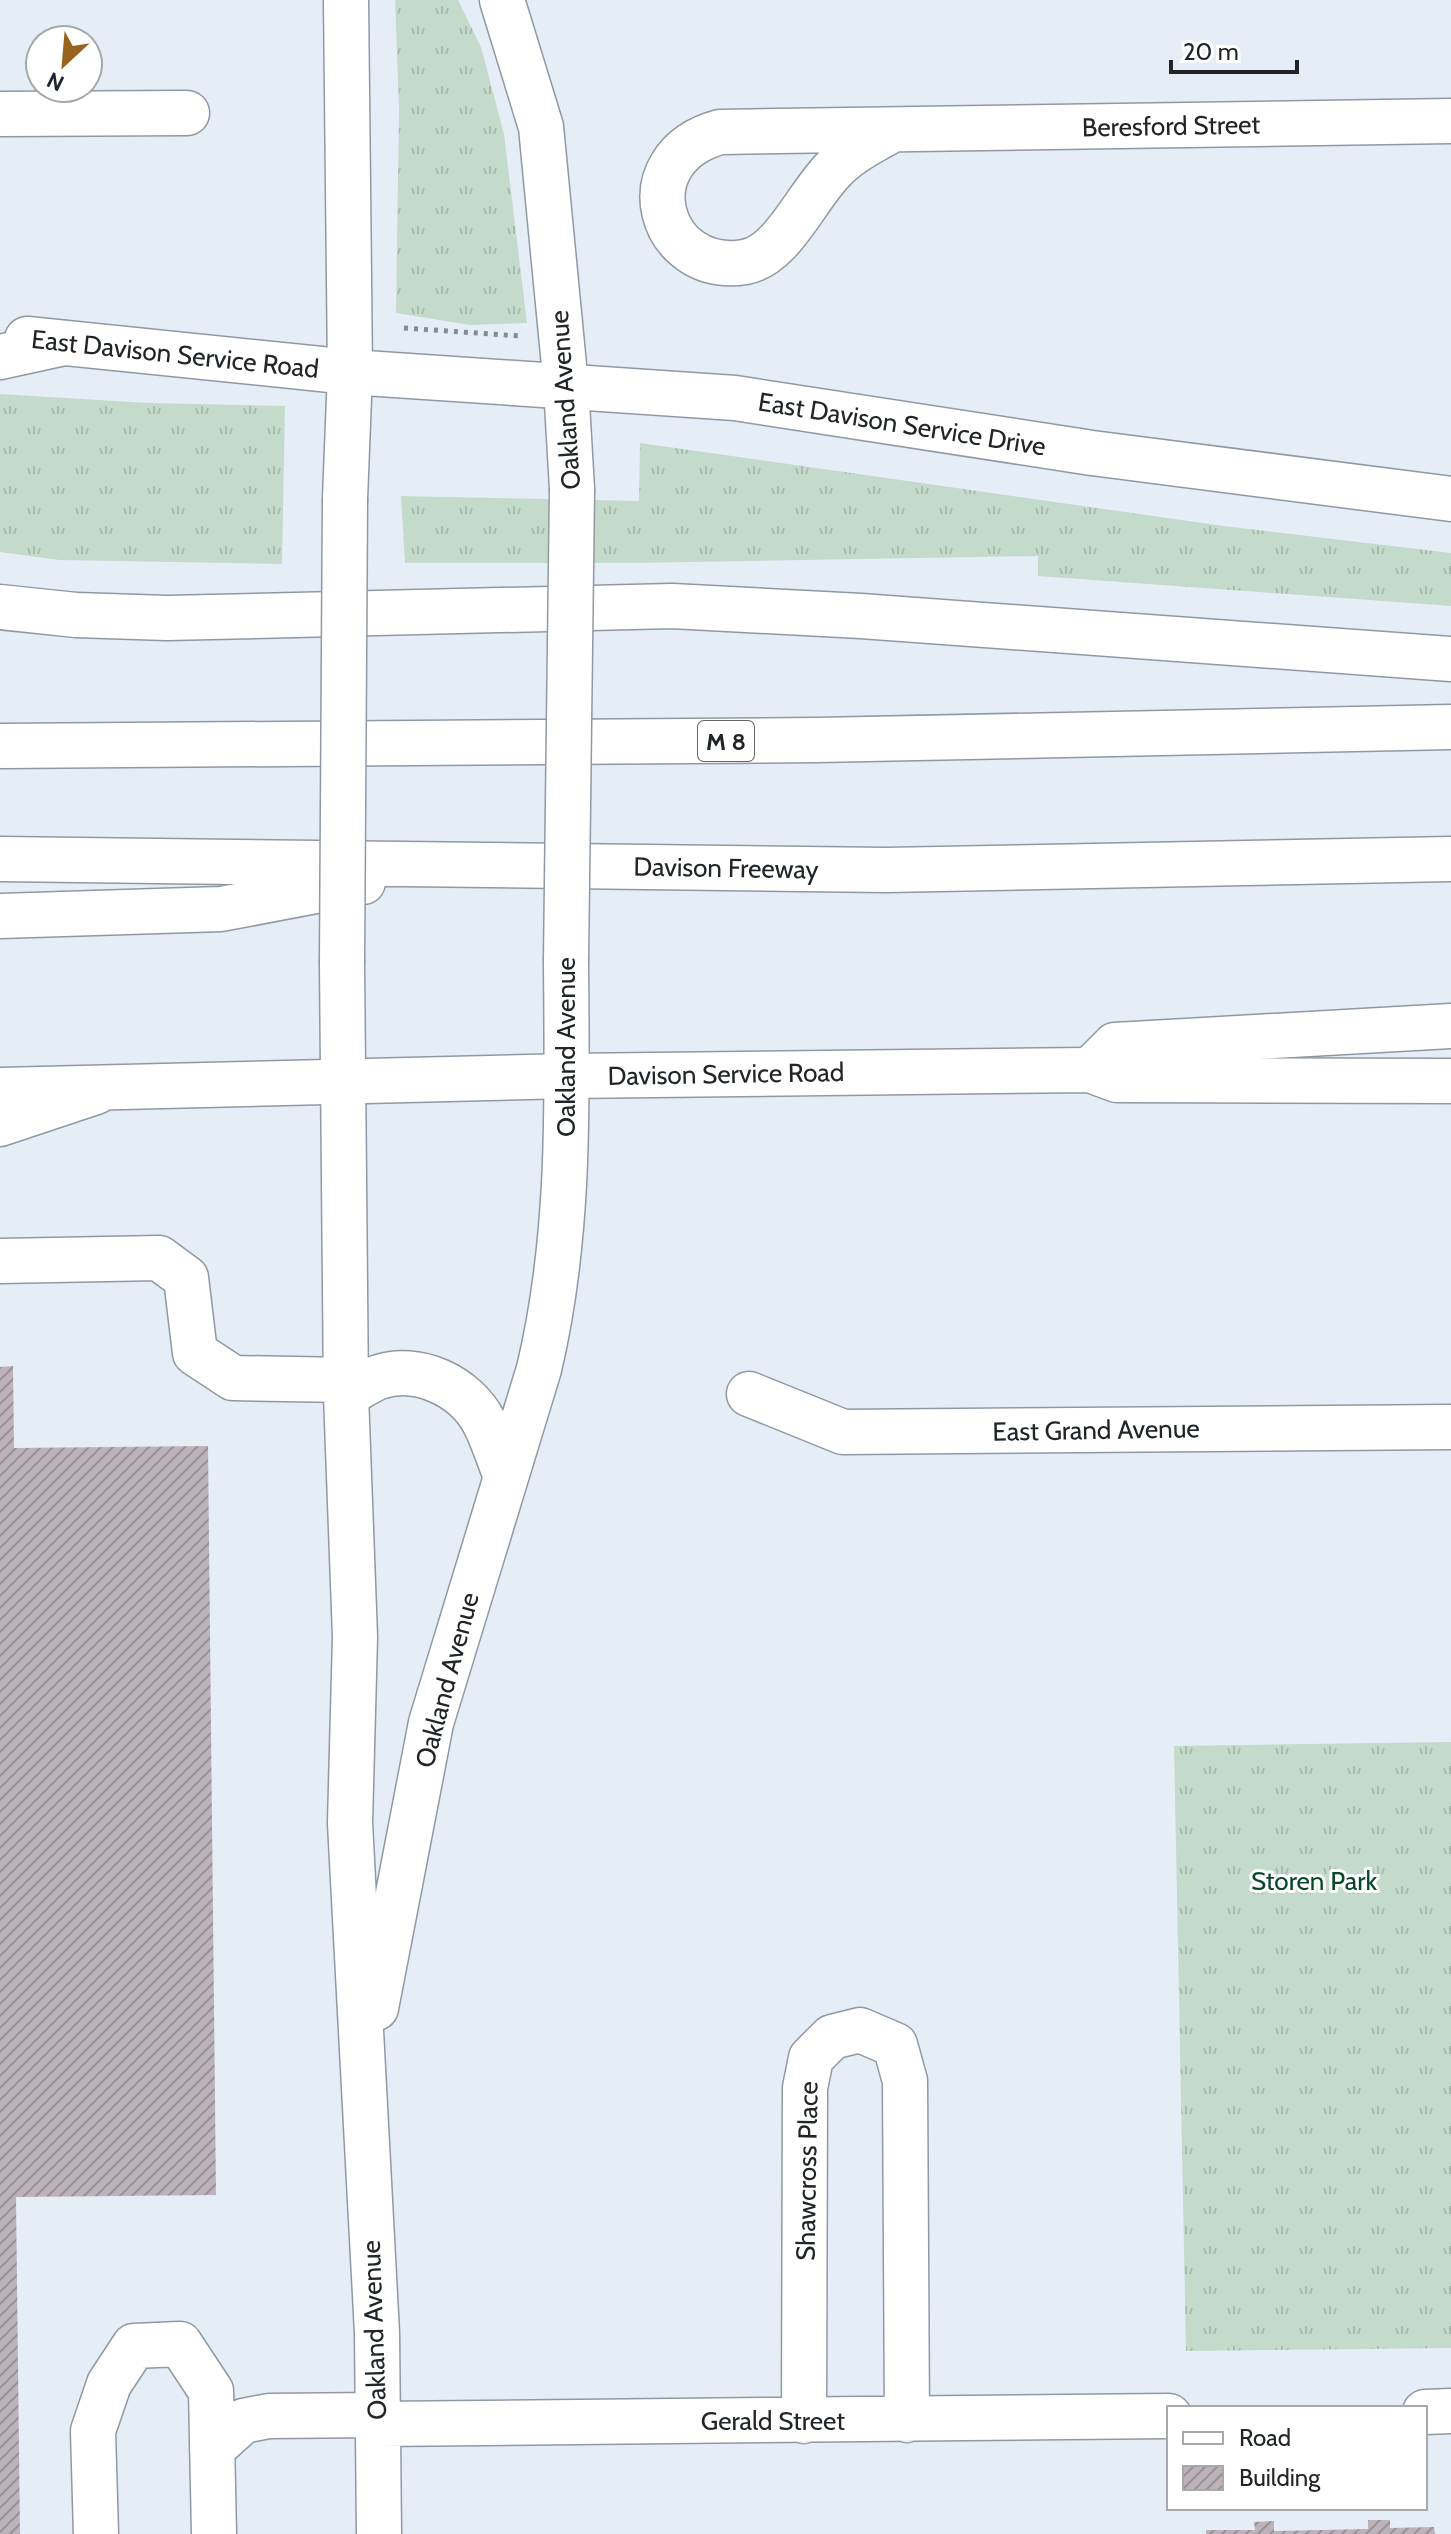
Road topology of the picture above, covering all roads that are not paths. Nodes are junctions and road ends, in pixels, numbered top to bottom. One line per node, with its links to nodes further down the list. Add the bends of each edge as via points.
1 (346, 0): 10 (main road, Oakland Avenue)
2 (502, 0): 11 (main road, Oakland Avenue, via 541,127)
3 (187, 113): 4 (main road)
4 (0, 114)
5 (1451, 121): 6 (main road, Beresford Street)
6 (892, 130): 6 (main road, Beresford Street, via 720,132 698,138 670,167 662,207 678,239 710,261 759,258 784,237 835,167)
7 (0, 335): 8 (main road, East Davison Service Road)
8 (64, 343): 9 (main road); 10 (main road, East Davison Service Road)
9 (0, 357)
10 (350, 372): 11 (main road, East Davison Service Drive); 25 (main road, Oakland Avenue, bridge)
11 (566, 386): 12 (main road, East Davison Service Drive, via 735,398 1092,453); 23 (main road, Oakland Avenue, bridge, via 572,489)
12 (1451, 499)
13 (0, 607): 14 (main road, via 167,618 672,606)
14 (1451, 659)
15 (1451, 727): 16 (main road, M 8, via 817,740)
16 (0, 746)
17 (0, 859): 19 (main road, Davison Freeway)
18 (1451, 859): 19 (main road, Davison Freeway, via 886,870)
19 (458, 864): 20 (main road, via 221,909)
20 (0, 916)
21 (1451, 1026): 22 (main road, via 1115,1045)
22 (1090, 1070): 23 (main road, Davison Service Road); 24 (main road, Davison Service Road, via 1117,1080)
23 (567, 1076): 25 (main road, Davison Service Road); 33 (main road, Oakland Avenue, via 566,1170 550,1324)
24 (1451, 1081)
25 (343, 1082): 26 (main road, Davison Service Road); 30 (main road, Oakland Avenue)
26 (112, 1087): 27 (main road, Davison Service Road); 28 (main road)
27 (0, 1090)
28 (0, 1124)
29 (0, 1261): 30 (main road, via 159,1258 186,1278 195,1353 233,1378)
30 (346, 1387): 33 (main road, via 401,1372 426,1375 449,1386 483,1421); 34 (main road, Oakland Avenue, via 355,1637 350,1823)
31 (749, 1394): 32 (main road, East Grand Avenue, via 843,1432)
32 (1451, 1427)
33 (505, 1474): 34 (main road, Oakland Avenue, via 431,1723)
34 (363, 2077): 36 (main road, Oakland Avenue)
35 (211, 2391): 36 (main road); 42 (main road); 43 (main road, via 180,2344 134,2346 109,2384 93,2431)
36 (378, 2409): 41 (main road, Gerald Street); 42 (main road, via 243,2421); 45 (main road, Oakland Avenue)
37 (1451, 2411): 38 (main road)
38 (1427, 2412)
39 (1167, 2416): 40 (main road, Gerald Street)
40 (907, 2420): 41 (main road, Gerald Street); 41 (main road, Shawcross Place, via 905,2081 895,2045 860,2030 832,2037 811,2058 805,2088)
41 (804, 2421)
42 (212, 2449): 44 (main road)
43 (96, 2534)
44 (214, 2534)
45 (379, 2534)

